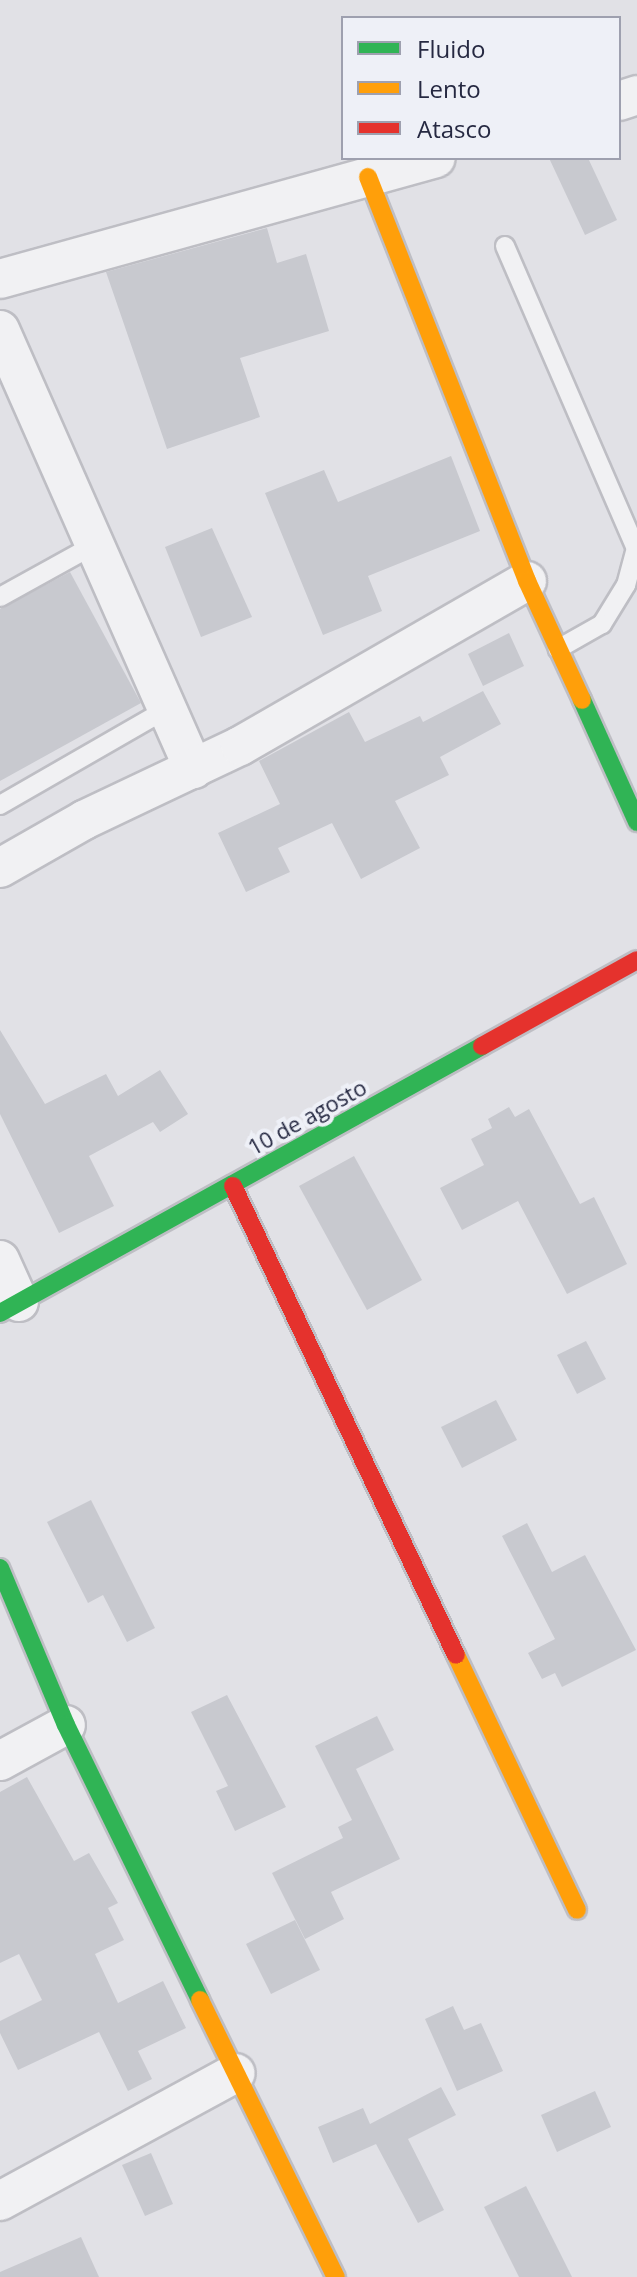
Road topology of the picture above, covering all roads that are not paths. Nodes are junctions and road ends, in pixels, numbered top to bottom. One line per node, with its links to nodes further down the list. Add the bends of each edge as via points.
1 (428, 160): 2 (street)
2 (368, 177): 4 (street); 7 (street)
3 (505, 246): 9 (lane, via 636,548 626,585 602,624)
4 (0, 279)
5 (0, 330): 6 (street)
6 (94, 545): 8 (lane); 10 (street)
7 (527, 581): 9 (street); 11 (street)
8 (0, 597)
9 (558, 649): 13 (street)
10 (167, 709): 11 (street); 12 (lane)
11 (194, 769): 14 (street, via 84,820)
12 (0, 805)
13 (637, 822)
14 (0, 868)
15 (637, 960): 16 (street, 10 de agosto)
16 (233, 1186): 18 (street, 10 de agosto); 22 (street)
17 (0, 1260): 18 (street)
18 (10, 1308)
19 (0, 1568): 20 (street)
20 (66, 1725): 21 (street); 23 (street)
21 (0, 1761)
22 (577, 1910)
23 (236, 2073): 24 (street); 25 (street)
24 (0, 2201)
25 (336, 2277)

